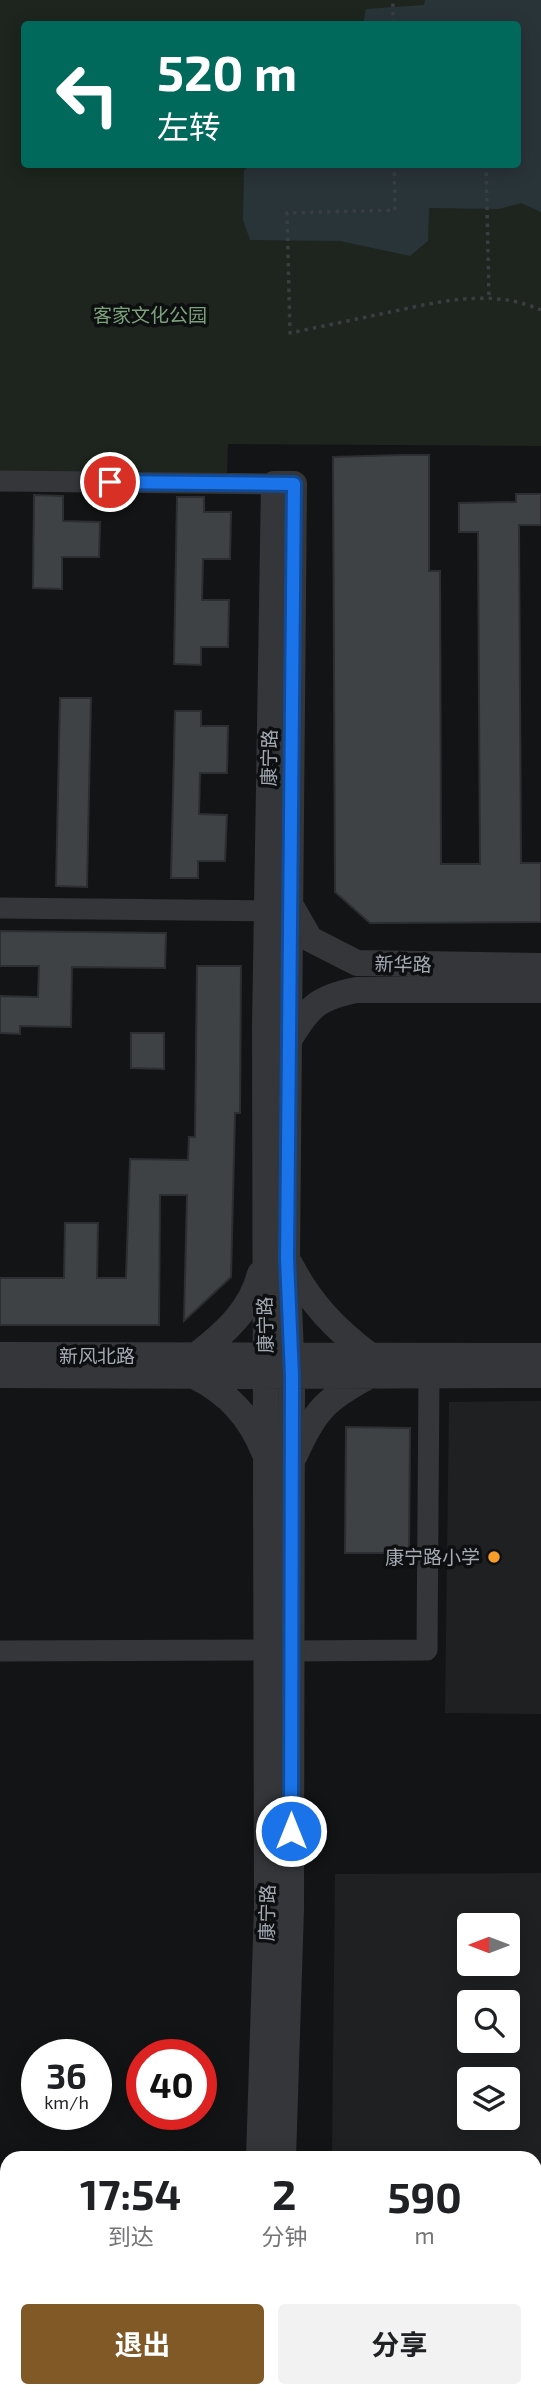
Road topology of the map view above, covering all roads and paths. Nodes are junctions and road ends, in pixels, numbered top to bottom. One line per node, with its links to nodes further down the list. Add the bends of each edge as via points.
1 (393, 0): 2 (path)
2 (393, 21)
3 (394, 168): 5 (path, via 395,210 287,213 290,333 439,301)
4 (486, 168): 5 (path)
5 (489, 298): 6 (path, via 523,302)
6 (541, 310)
7 (0, 481): 9 (street)
8 (0, 489): 9 (street)
9 (281, 489): 11 (street, 康宁路)
10 (0, 908): 11 (street)
11 (281, 915): 12 (street); 13 (street, 新华路, via 310,940 357,963); 15 (street, 康宁路); 16 (street, 康宁路)
12 (0, 921)
13 (541, 966)
14 (541, 990): 15 (street, 新华路, via 356,990 331,995 309,1010)
15 (289, 1040): 16 (street, 康宁路)
16 (276, 1259): 19 (street, via 238,1317); 20 (street, 康宁路); 21 (street)
17 (0, 1355): 19 (street, 新风北路)
18 (541, 1356): 21 (street, 新风北路)
19 (194, 1366): 20 (street, 新风北路); 22 (street, 新风北路); 25 (street, via 238,1409)
20 (279, 1366): 21 (street, 新风北路); 25 (street, 康宁路)
21 (371, 1366): 23 (street, 新风北路); 25 (street, 新风北路, via 321,1407)
22 (0, 1375)
23 (429, 1375): 24 (street, 新风北路); 26 (street, via 427,1650)
24 (541, 1375)
25 (280, 1463): 26 (street, 康宁路)
26 (279, 1650): 27 (street); 28 (street, 康宁路); 29 (street, 康宁路, via 291,1909)
27 (0, 1651)
28 (259, 2151)
29 (283, 2151)

